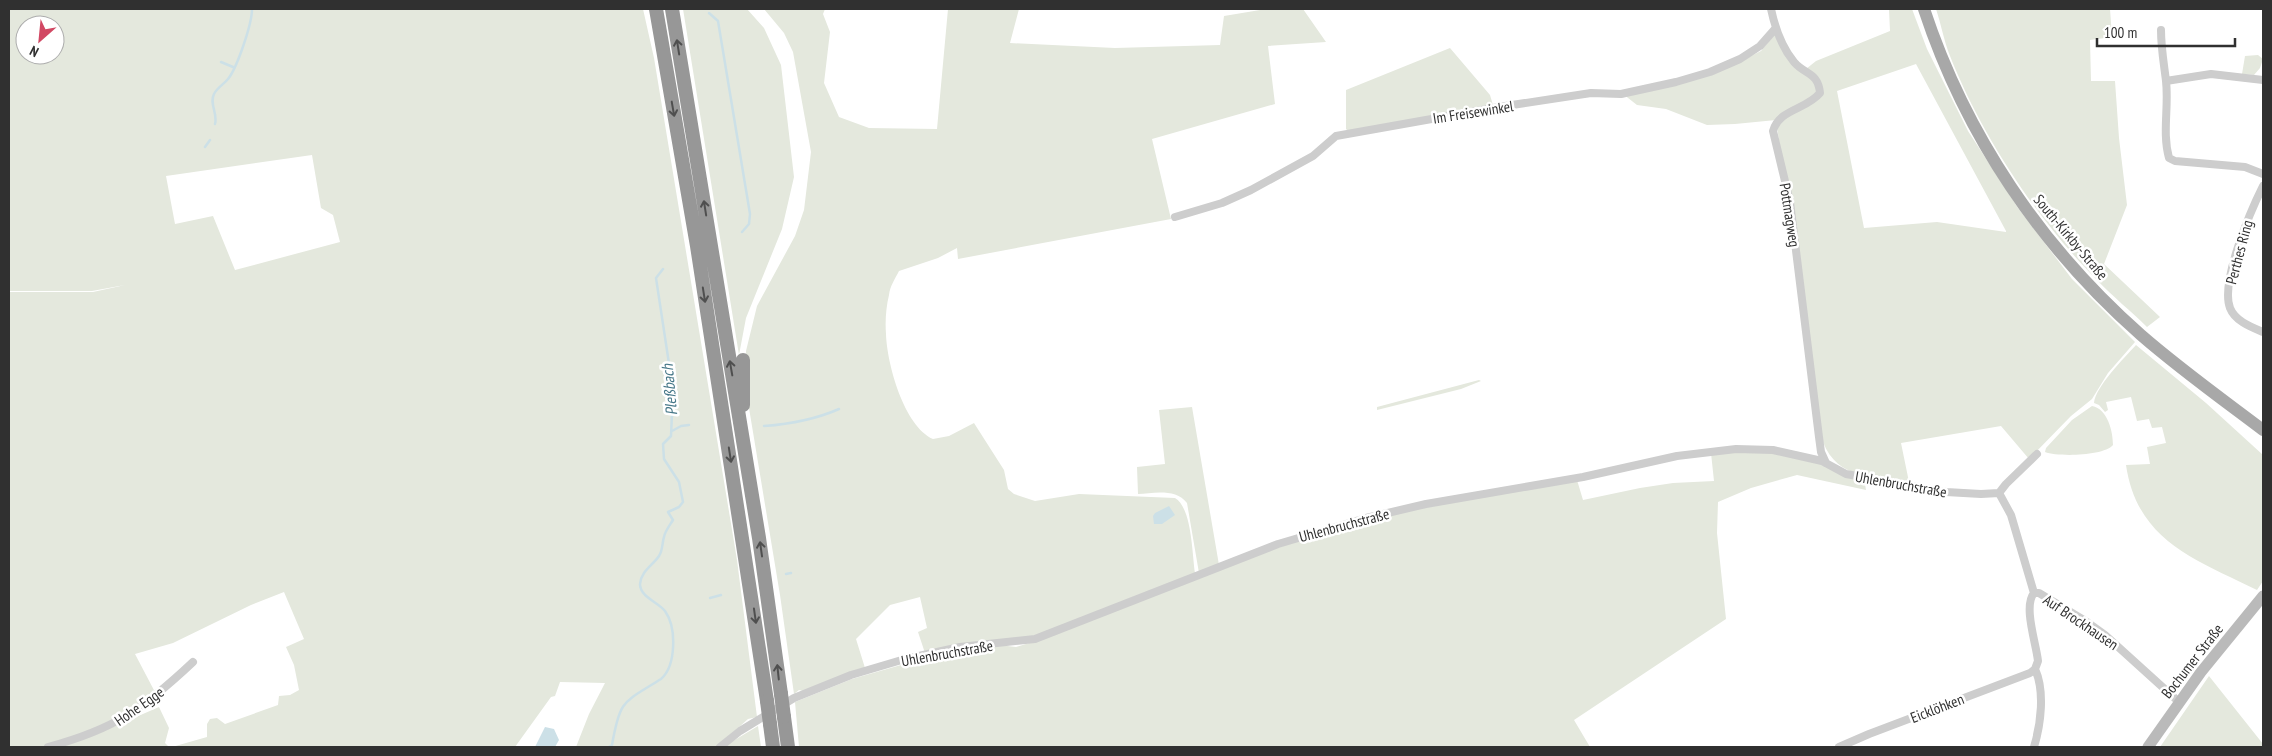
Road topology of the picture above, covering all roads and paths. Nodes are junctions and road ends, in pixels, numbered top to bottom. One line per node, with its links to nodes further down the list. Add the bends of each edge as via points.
1 (656, 9): 26 (highway, one-way to 26, bridge, via 697,246)
2 (672, 9): 15 (highway, one-way to 2)
3 (1771, 9): 5 (street, Pottmagweg)
4 (1924, 9): 14 (main road, South-Kirkby-Straße, via 1966,111 2010,186 2054,246 2093,289 2142,335)
5 (1775, 29): 11 (street, Im Freisewinkel, via 1760,46 1740,58 1710,72 1676,82 1621,94 1591,93 1336,136 1313,156 1251,190 1222,203); 17 (street, Pottmagweg, via 1787,53 1819,84 1820,93 1813,102 1781,117 1773,131 1790,202 1821,452)
6 (2160, 30): 8 (street)
7 (2263, 80): 8 (street, via 2211,74)
8 (2166, 81): 9 (street, via 2165,131 2169,158 2245,167)
9 (2263, 174)
10 (2263, 186): 12 (street, Perthes Ring, via 2248,214 2228,294 2234,316)
11 (1175, 217)
12 (2263, 332)
13 (744, 360): 15 (highway)
14 (2263, 430)
15 (742, 433): 27 (highway, one-way to 15, bridge, via 760,538)
16 (2037, 454): 18 (street)
17 (1826, 463): 18 (street, Uhlenbruchstraße, via 1846,474 1946,492); 25 (street, Uhlenbruchstraße, via 1773,450 1707,452 1366,518 1258,551 1035,639 960,647 851,675 794,698)
18 (1999, 494): 19 (street, Auf Brockhausen, via 2011,514)
19 (2034, 593): 22 (street, via 2028,608 2038,660); 23 (street, Auf Brockhausen, via 2068,610 2105,636)
20 (2263, 596): 23 (main road, Bochumer Straße)
21 (193, 662): 24 (street, Hohe Egge, via 160,693 125,719)
22 (2035, 669): 28 (street, Eicklöhken); 29 (street, via 2040,680 2040,698)
23 (2179, 702): 30 (main road, Bochumer Straße)
24 (48, 747)
25 (720, 747)
26 (773, 747)
27 (788, 747)
28 (1838, 747)
29 (2034, 747)
30 (2148, 747)

